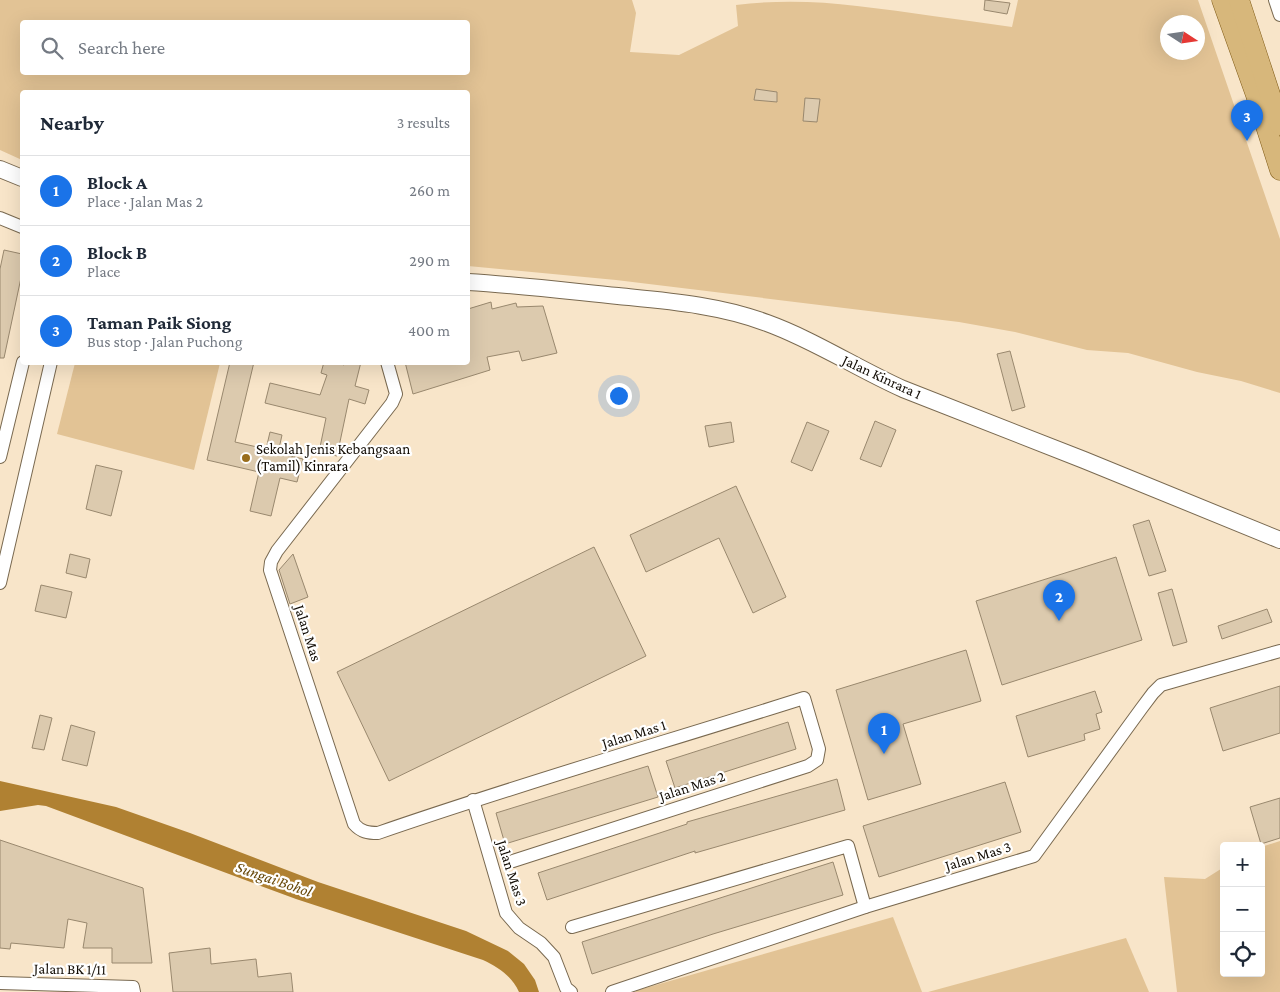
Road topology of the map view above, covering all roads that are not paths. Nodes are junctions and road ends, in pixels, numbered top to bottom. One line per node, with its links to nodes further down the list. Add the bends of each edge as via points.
1 (1222, 0): 7 (main road)
2 (1239, 0): 5 (main road)
3 (1275, 0): 4 (street)
4 (1280, 14)
5 (1280, 124)
6 (0, 169): 8 (street)
7 (1280, 170)
8 (20, 177)
9 (0, 218): 10 (street)
10 (20, 226)
11 (470, 282): 18 (street, Jalan Kinrara 1, via 673,302 766,322 903,389)
12 (22, 365): 15 (street)
13 (50, 365): 17 (street)
14 (388, 365): 22 (street, Jalan Mas, via 396,394 392,403 277,551 270,570 354,824 364,832 378,833)
15 (0, 457)
16 (0, 522): 17 (street)
17 (13, 525): 19 (street)
18 (1280, 540)
19 (0, 583)
20 (1280, 651): 24 (street, Jalan Mas 3, via 1161,685 1034,856)
21 (804, 698): 22 (street, Jalan Mas 1); 23 (street, Jalan Mas 2, via 819,749 813,764)
22 (473, 800): 28 (street, Jalan Mas 3, via 506,912 519,928 554,957 566,988)
23 (513, 861)
24 (865, 907): 25 (street, via 848,846); 29 (street, Jalan Mas 3)
25 (572, 927)
26 (0, 984): 27 (street, Jalan BK 1/11, via 133,987)
27 (134, 992)
28 (571, 992)
29 (612, 992)

